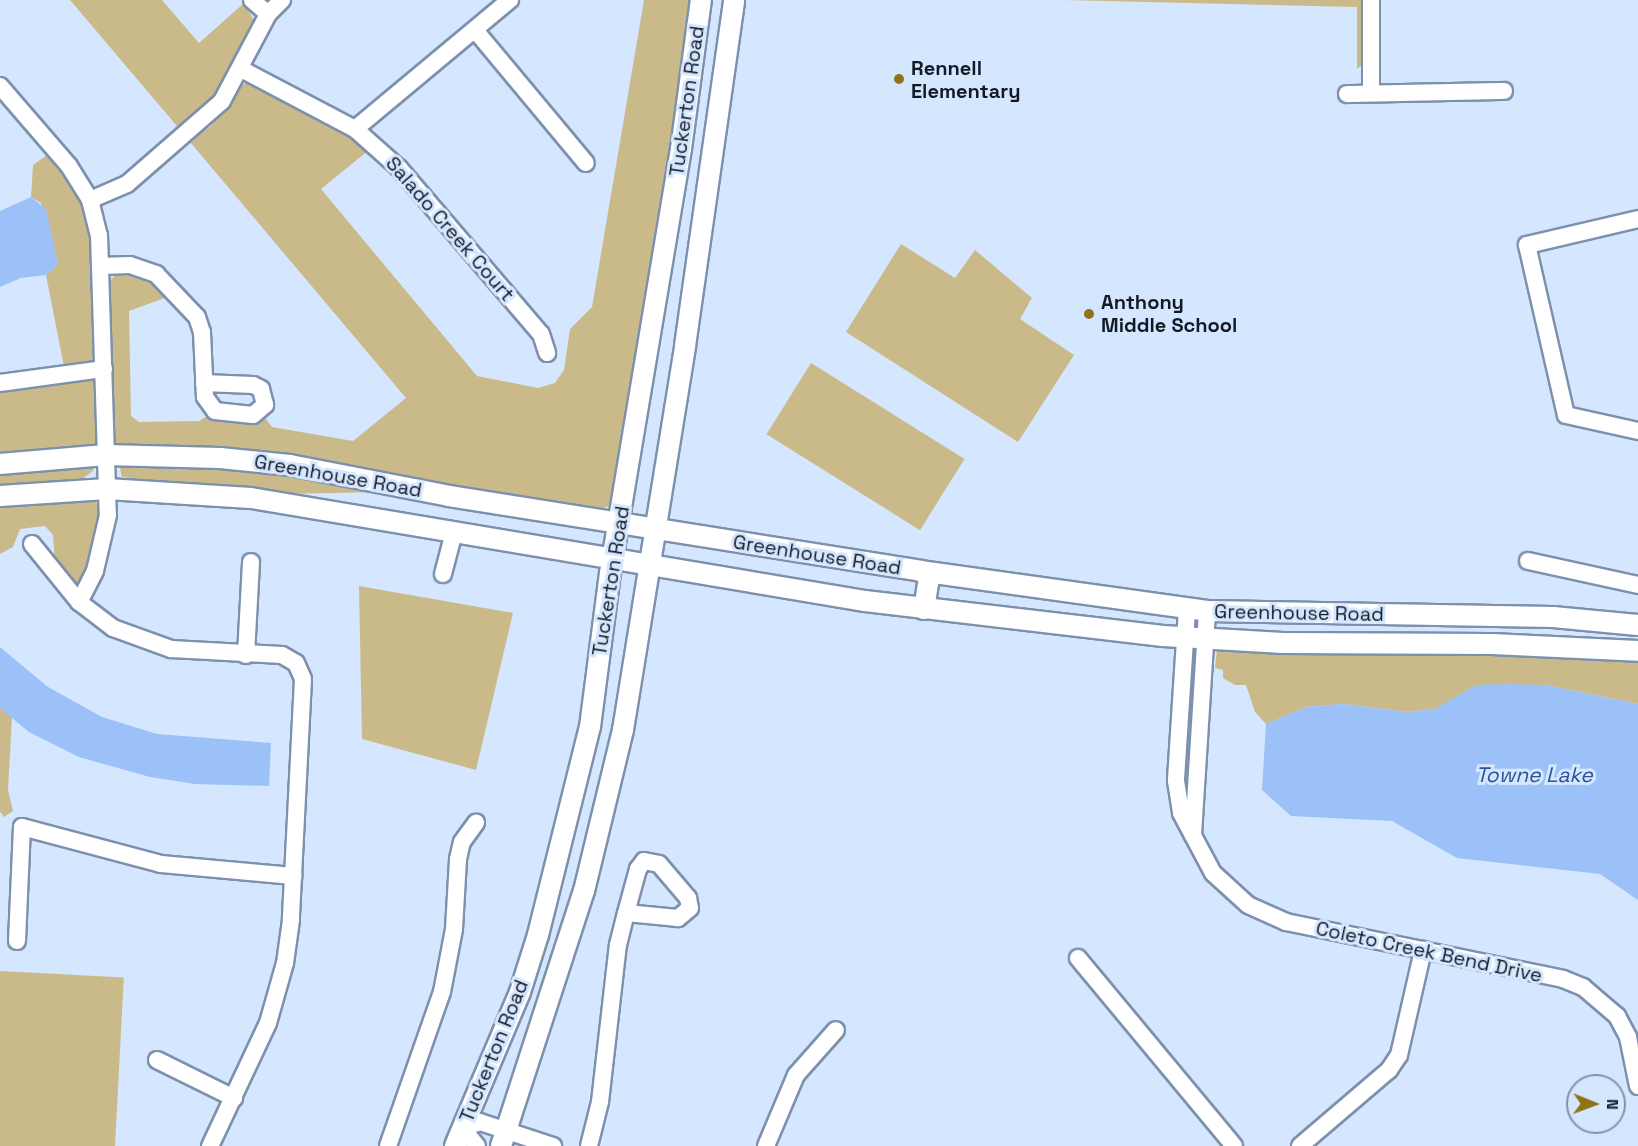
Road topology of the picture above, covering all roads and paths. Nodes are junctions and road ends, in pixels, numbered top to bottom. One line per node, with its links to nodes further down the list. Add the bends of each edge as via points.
1 (252, 0): 7 (street)
2 (282, 0): 7 (street)
3 (510, 0): 8 (street)
4 (701, 0): 28 (main road, Tuckerton Road)
5 (734, 0): 29 (main road, Tuckerton Road)
6 (1371, 0): 11 (street)
7 (268, 14): 9 (street)
8 (475, 30): 14 (street); 15 (street)
9 (241, 69): 14 (street, Salado Creek Court); 16 (street, via 222,101 199,125 127,184)
10 (0, 86): 16 (street, via 69,166)
11 (1371, 91): 12 (street); 13 (street)
12 (1504, 91)
13 (1347, 94)
14 (355, 129): 19 (street, Salado Creek Court, via 420,189 541,334)
15 (586, 163)
16 (90, 200): 18 (street, via 99,235)
17 (1638, 219): 23 (street, via 1527,244 1566,415)
18 (101, 266): 20 (street); 21 (street, via 130,265 156,274 175,290 197,317 202,332)
19 (547, 353)
20 (104, 369): 22 (street); 24 (street)
21 (204, 382)
22 (0, 383)
23 (1638, 430)
24 (106, 455): 25 (main road, Greenhouse Road); 26 (street); 28 (main road, Greenhouse Road, via 220,458 290,465)
25 (0, 464)
26 (107, 489): 27 (main road, Greenhouse Road); 30 (main road, Greenhouse Road, via 251,498); 39 (street, via 106,537)
27 (0, 496)
28 (621, 523): 29 (main road, Greenhouse Road); 32 (main road, Tuckerton Road)
29 (656, 528): 35 (main road, Tuckerton Road); 36 (main road, Greenhouse Road)
30 (454, 532): 32 (main road, Greenhouse Road); 37 (street)
31 (32, 544): 39 (street)
32 (613, 560): 35 (main road, Greenhouse Road); 62 (main road, Tuckerton Road, via 590,727 555,876 520,992)
33 (251, 561): 48 (street)
34 (1528, 561): 38 (street)
35 (649, 566): 40 (main road, Greenhouse Road); 63 (main road, Tuckerton Road, via 608,804 584,891)
36 (930, 573): 40 (main road); 41 (main road, Greenhouse Road)
37 (443, 574)
38 (1638, 585)
39 (79, 602): 48 (street, via 113,628 171,649)
40 (924, 609): 44 (main road, Greenhouse Road)
41 (1197, 610): 42 (main road, Greenhouse Road); 44 (street, Coleto Creek Bend Drive); 45 (street)
42 (1492, 615): 43 (main road, Greenhouse Road); 46 (main road)
43 (1638, 625)
44 (1186, 638): 45 (main road, Greenhouse Road); 49 (street, Coleto Creek Bend Drive)
45 (1206, 640): 46 (main road, Greenhouse Road); 50 (street)
46 (1492, 644): 47 (main road, Greenhouse Road)
47 (1638, 651)
48 (246, 655): 53 (street, via 282,655 296,663 303,679)
49 (1178, 752): 50 (street); 52 (street, Coleto Creek Bend Drive, via 1176,781 1181,813)
50 (1198, 754): 52 (street)
51 (476, 823): 66 (street, via 462,842 458,859 454,929 442,992)
52 (1193, 836): 56 (street, Coleto Creek Bend Drive, via 1213,873 1240,899 1266,915)
53 (293, 876): 55 (street, via 161,864 22,827); 61 (street, via 291,920 276,997)
54 (626, 913): 69 (street, via 613,971 600,1102)
55 (17, 941)
56 (1423, 950): 60 (street, Coleto Creek Bend Drive, via 1583,987 1617,1016 1628,1037); 72 (street, via 1399,1055 1389,1070)
57 (1078, 958): 71 (street)
58 (837, 1030): 70 (street, via 796,1075)
59 (157, 1060): 61 (street)
60 (1638, 1086)
61 (234, 1098): 65 (street)
62 (459, 1137): 63 (street, via 480,1122); 67 (street)
63 (503, 1138): 64 (street)
64 (535, 1143): 68 (street)
65 (210, 1146)
66 (388, 1146)
67 (477, 1146)
68 (553, 1146)
69 (589, 1146)
70 (766, 1146)
71 (1234, 1146)
72 (1300, 1146)

